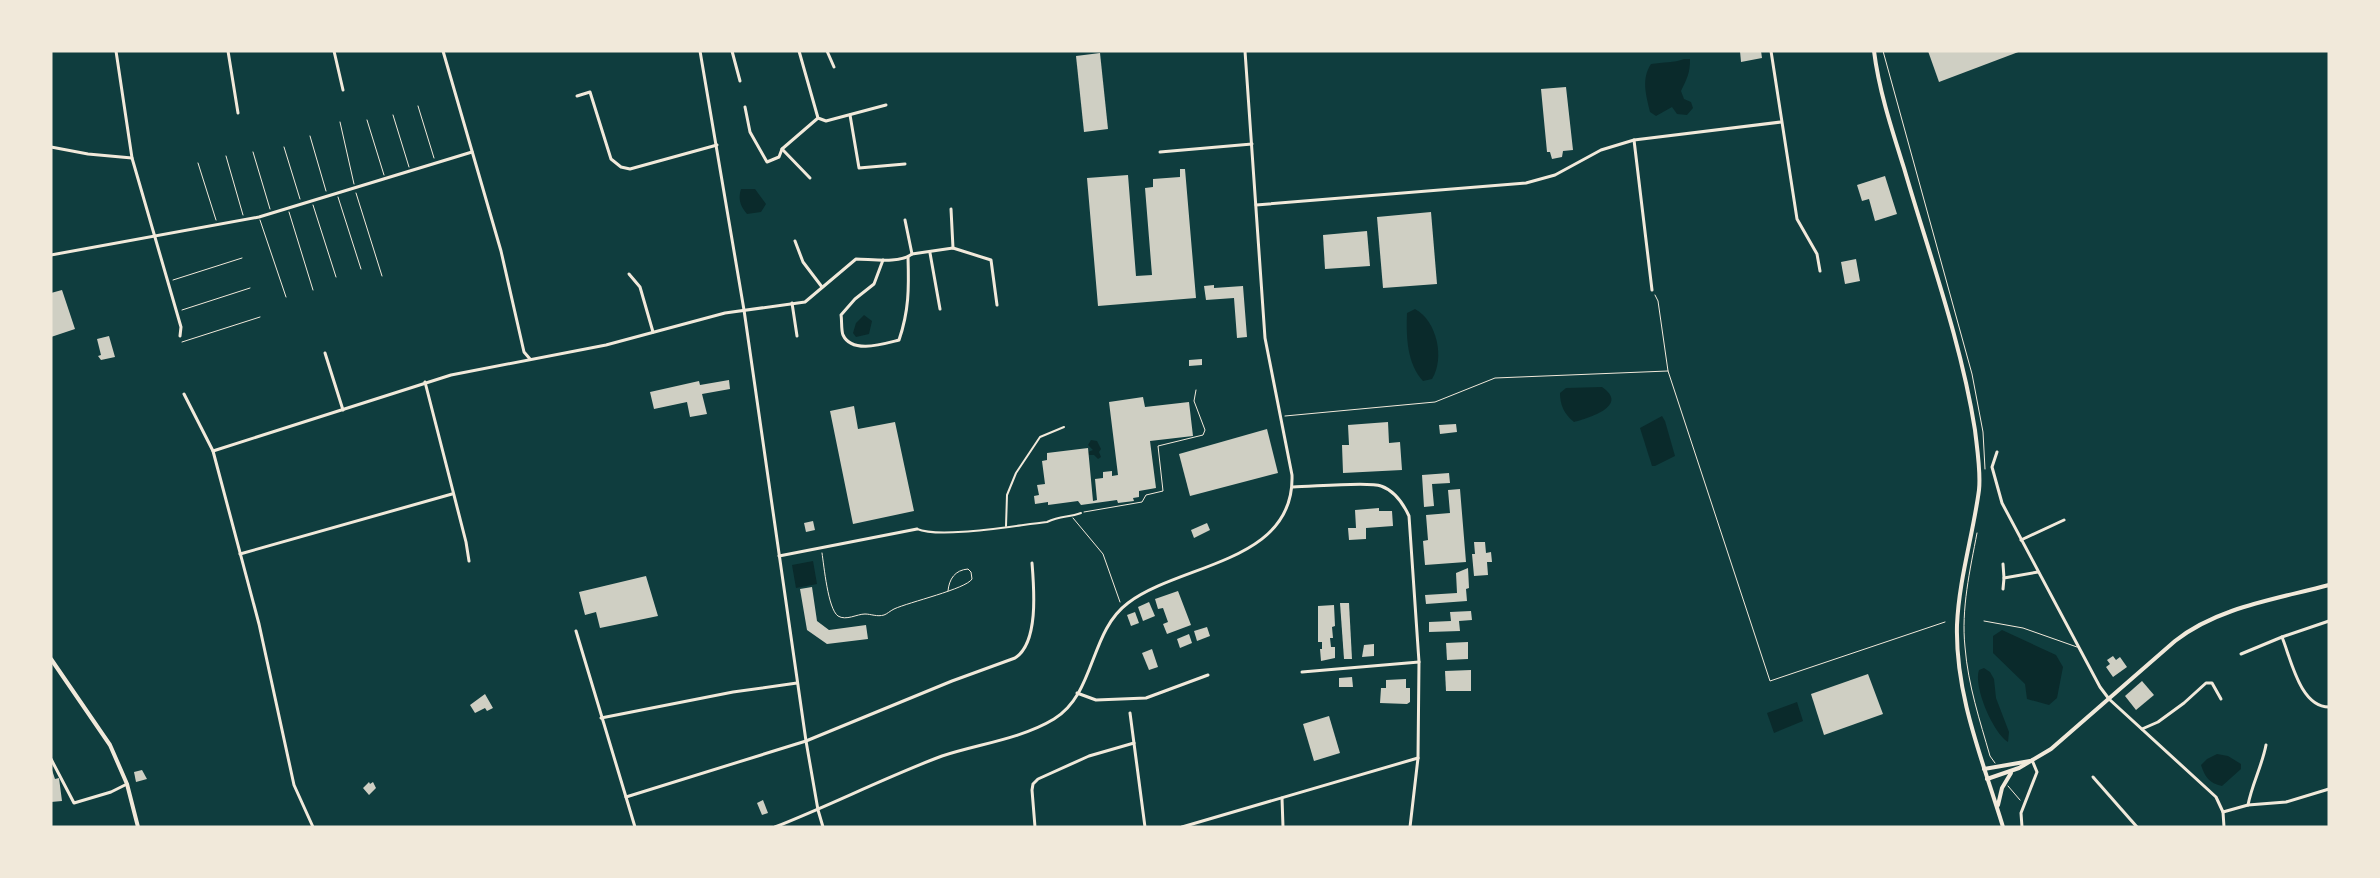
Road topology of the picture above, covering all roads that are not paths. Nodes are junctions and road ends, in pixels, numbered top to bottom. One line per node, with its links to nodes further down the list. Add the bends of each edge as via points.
1 (116, 51): 29 (street)
2 (228, 51): 18 (street)
3 (334, 51): 14 (street)
4 (443, 51): 27 (street)
5 (700, 51): 24 (street)
6 (732, 51): 13 (street)
7 (798, 51): 20 (street)
8 (827, 51): 12 (street)
9 (1245, 51): 23 (street)
10 (1771, 51): 21 (street)
11 (1874, 51): 102 (main road, via 1886,109 1964,374 1975,432 1979,488 1964,572 1957,644 1967,711)
12 (834, 67)
13 (740, 82)
14 (343, 90)
15 (577, 96): 24 (street, via 590,92 611,159 621,167 630,169)
16 (886, 105): 19 (street)
17 (745, 107): 26 (street, via 750,132 767,162 779,157)
18 (238, 113)
19 (850, 115): 20 (street, via 826,121); 30 (street, via 859,168)
20 (818, 118): 26 (street)
21 (1781, 122): 22 (street); 43 (street, via 1797,219 1817,254)
22 (1634, 140): 32 (street, via 1601,150 1554,175 1526,183); 46 (street)
23 (1252, 144): 28 (street); 32 (street)
24 (717, 145): 50 (street)
25 (51, 147): 29 (street)
26 (782, 149): 31 (street)
27 (472, 152): 35 (street, via 272,214); 55 (street, via 506,269 524,352)
28 (1160, 152)
29 (132, 158): 35 (street)
30 (905, 164)
31 (810, 178)
32 (1256, 205): 62 (street, via 1265,338)
33 (951, 209): 37 (street)
34 (904, 220): 39 (street)
35 (154, 238): 40 (street); 52 (street, via 181,327)
36 (795, 241): 45 (street, via 803,262)
37 (953, 248): 38 (street); 48 (street, via 991,260)
38 (930, 253): 39 (street); 49 (street)
39 (912, 254): 41 (street)
40 (51, 255)
41 (908, 257): 42 (street); 42 (street, via 907,316 899,340 865,346 850,343 842,334 841,315 854,299 874,284)
42 (883, 260): 45 (street, via 856,259)
43 (1820, 272)
44 (628, 274): 51 (street, via 640,287)
45 (822, 287): 47 (street, via 805,302)
46 (1652, 290)
47 (792, 304): 50 (street); 53 (street)
48 (997, 305)
49 (940, 309)
50 (744, 310): 51 (street); 70 (street)
51 (653, 332): 55 (street)
52 (180, 336)
53 (797, 336)
54 (325, 353): 58 (street)
55 (531, 360): 56 (street)
56 (425, 382): 58 (street); 63 (street)
57 (184, 394): 60 (street)
58 (343, 410): 60 (street)
59 (1064, 427): 66 (street, via 1040,437 1016,473 1007,494)
60 (212, 450): 69 (street)
61 (1997, 452): 68 (street, via 1992,467 2002,503)
62 (1293, 487): 85 (street, via 1375,484 1393,492 1404,505 1409,516 1412,542); 89 (street, via 1279,522 1264,537 1232,557 1141,594 1122,608 1104,631)
63 (452, 494): 69 (street); 71 (street)
64 (1081, 513): 66 (street, via 1061,515 1047,522)
65 (2064, 520): 68 (street)
66 (1006, 526): 67 (street, via 945,533)
67 (917, 529): 70 (street)
68 (2021, 540): 74 (street)
69 (240, 554): 115 (street, via 259,624 294,785)
70 (779, 556): 88 (street)
71 (469, 561)
72 (1032, 563): 96 (street, via 1031,637 1022,654)
73 (2003, 564): 75 (street)
74 (2038, 572): 75 (street); 82 (street)
75 (2004, 578): 77 (street)
76 (2329, 585): 90 (main road, via 2204,622 2175,641)
77 (2003, 589)
78 (1984, 621): 82 (lane, via 2023,628)
79 (2329, 621): 81 (street)
80 (576, 631): 94 (street)
81 (2282, 637): 83 (street); 92 (street, via 2306,695 2315,704)
82 (2078, 647): 90 (street)
83 (2241, 654)
84 (51, 659): 106 (main road, via 110,745)
85 (1419, 662): 86 (street); 99 (street)
86 (1302, 672)
87 (1208, 675): 89 (street, via 1146,698 1096,700)
88 (797, 682): 94 (street); 96 (street)
89 (1077, 693): 112 (street, via 1055,718 1037,727 942,756)
90 (2109, 699): 95 (street); 101 (main road, via 2051,749)
91 (2221, 699): 95 (street, via 2212,683 2206,683 2171,713)
92 (2329, 707)
93 (1130, 712): 97 (street)
94 (601, 718): 108 (street)
95 (2141, 729): 113 (street, via 2216,797)
96 (806, 742): 108 (street); 112 (street)
97 (1134, 743): 119 (street, via 1089,756 1038,779 1032,790); 120 (street)
98 (2266, 745): 110 (street)
99 (1418, 758): 109 (street); 123 (street)
100 (51, 759): 106 (street, via 74,803)
101 (2032, 760): 102 (main road); 103 (main road); 125 (street, via 2037,772 2021,813)
102 (1984, 769): 105 (main road)
103 (2012, 771): 105 (main road); 111 (main road, via 2002,788)
104 (2093, 777): 126 (street)
105 (1988, 779): 111 (main road)
106 (127, 784): 114 (main road)
107 (2329, 789): 110 (street, via 2286,802)
108 (626, 797): 116 (street)
109 (1282, 798): 121 (street); 122 (street)
110 (2248, 805): 113 (street)
111 (1997, 808): 124 (main road)
112 (818, 810): 117 (street); 118 (street)
113 (2223, 812): 127 (street)
114 (138, 827)
115 (313, 827)
116 (635, 827)
117 (775, 827)
118 (823, 827)
119 (1035, 827)
120 (1144, 827)
121 (1182, 827)
122 (1283, 827)
123 (1410, 827)
124 (2003, 827)
125 (2022, 827)
126 (2137, 827)
127 (2224, 827)

